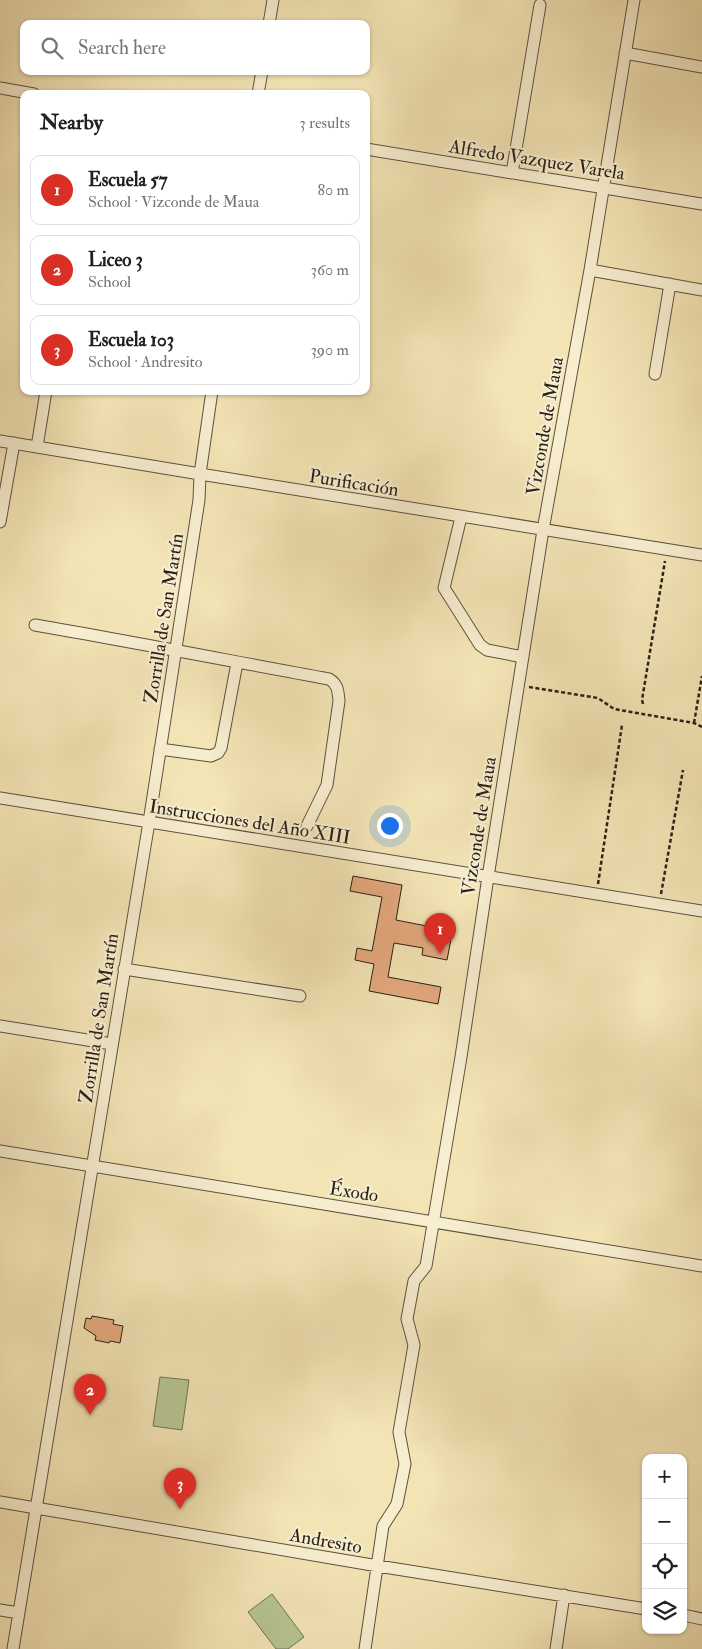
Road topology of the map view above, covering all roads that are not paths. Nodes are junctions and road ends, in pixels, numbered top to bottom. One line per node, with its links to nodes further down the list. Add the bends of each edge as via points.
1 (273, 0): 4 (street)
2 (634, 0): 5 (street, Vizconde de Maua)
3 (540, 5): 12 (street)
4 (270, 20)
5 (625, 53): 6 (street); 13 (street, Vizconde de Maua)
6 (702, 67)
7 (261, 75): 9 (street)
8 (0, 88): 10 (street)
9 (259, 90)
10 (20, 92)
11 (370, 150): 12 (street, Alfredo Vazquez Varela)
12 (512, 173): 13 (street, Alfredo Vazquez Varela)
13 (603, 188): 14 (street, Alfredo Vazquez Varela); 15 (street, Vizconde de Maua)
14 (702, 204)
15 (590, 270): 16 (street); 27 (street, Vizconde de Maua)
16 (670, 284): 17 (street); 18 (street)
17 (702, 290)
18 (655, 374)
19 (45, 395): 23 (street)
20 (211, 395): 24 (street, Zorrilla de San Martín)
21 (0, 440): 22 (street, Purificación)
22 (14, 443): 23 (street, Purificación); 26 (street)
23 (36, 446): 24 (street, Purificación)
24 (200, 474): 25 (street, Purificación); 30 (street, Zorrilla de San Martín, via 199,500)
25 (460, 517): 27 (street, Purificación); 31 (street, via 444,588 480,644 487,650)
26 (0, 522)
27 (543, 530): 28 (street, Purificación); 31 (street, Vizconde de Maua)
28 (702, 555)
29 (36, 625): 30 (street)
30 (176, 650): 32 (street); 33 (street, Zorrilla de San Martín)
31 (523, 657): 37 (street, Vizconde de Maua)
32 (237, 662): 33 (street, via 222,748 218,753 211,756); 36 (street, via 329,679 337,687 339,701 327,785)
33 (160, 749): 35 (street, Zorrilla de San Martín)
34 (0, 798): 35 (street, Instrucciones del Año XIII)
35 (149, 822): 37 (street, Instrucciones del Año XIII); 39 (street, Zorrilla de San Martín)
36 (307, 826)
37 (488, 877): 38 (street, Instrucciones del Año XIII); 45 (street, Vizconde de Maua)
38 (702, 911)
39 (124, 969): 40 (street); 42 (street, Zorrilla de San Martín)
40 (300, 996)
41 (0, 1026): 42 (street)
42 (112, 1044): 44 (street, Zorrilla de San Martín)
43 (0, 1151): 44 (street, Éxodo)
44 (92, 1166): 45 (street, Éxodo); 48 (street, Zorrilla de San Martín)
45 (433, 1221): 46 (street, Éxodo); 49 (street, Vizconde de Maua, via 426,1266 414,1281 407,1319 414,1345 399,1432 405,1464 398,1504 383,1526)
46 (702, 1266)
47 (0, 1502): 48 (street, Andresito)
48 (36, 1508): 49 (street, Andresito); 53 (street, Zorrilla de San Martín)
49 (378, 1566): 50 (street, Andresito); 57 (street, Vizconde de Maua)
50 (564, 1595): 51 (street, Andresito); 58 (street)
51 (642, 1608)
52 (0, 1610): 53 (street)
53 (19, 1613): 56 (street, Zorrilla de San Martín)
54 (687, 1616): 55 (street)
55 (702, 1619)
56 (13, 1649)
57 (365, 1649)
58 (556, 1649)

